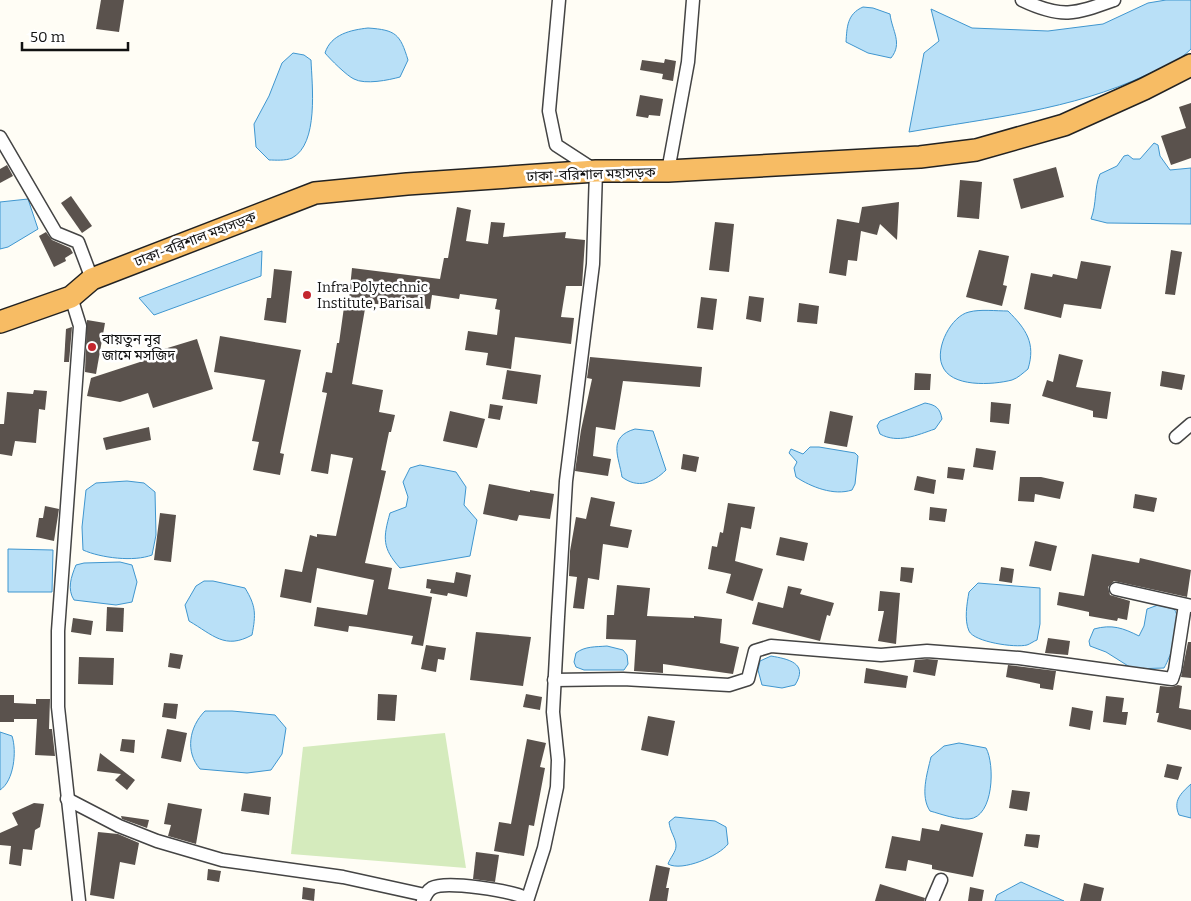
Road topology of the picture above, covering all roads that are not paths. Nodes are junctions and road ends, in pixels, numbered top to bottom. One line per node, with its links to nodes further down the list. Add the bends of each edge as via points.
1 (559, 0): 7 (street, via 549,111 556,145)
2 (694, 0): 8 (street, via 688,62)
3 (1022, 0): 4 (street, via 1042,10 1066,14)
4 (1114, 0)
5 (1191, 65): 8 (highway, ঢাকা-বরিশাল মহাসড়ক, via 1144,90 1064,125 976,150 920,157)
6 (0, 137): 9 (street, via 56,233 78,242)
7 (596, 171): 8 (highway, ঢাকা-বরিশাল মহাসড়ক); 9 (highway, ঢাকা-বরিশাল মহাসড়ক, via 315,193); 16 (street, via 593,264 566,481)
8 (668, 171)
9 (92, 279): 10 (highway, ঢাকা-বরিশাল মহাসড়ক)
10 (71, 297): 11 (highway, ঢাকা-বরিশাল মহাসড়ক); 17 (street, via 80,326 58,631 58,707)
11 (0, 322)
12 (1191, 424): 13 (street)
13 (1176, 437)
14 (1116, 589): 15 (street)
15 (1188, 606): 16 (street, via 1172,679 1019,658 927,651 881,655 772,646 755,651 748,679 729,685 623,679)
16 (554, 680): 20 (street, via 557,787 544,848)
17 (67, 799): 19 (street, via 157,841 222,860 344,877); 21 (street)
18 (940, 880): 22 (street)
19 (424, 898): 20 (street, via 433,888 448,885 490,890)
20 (526, 900)
21 (79, 901)
22 (932, 901)

